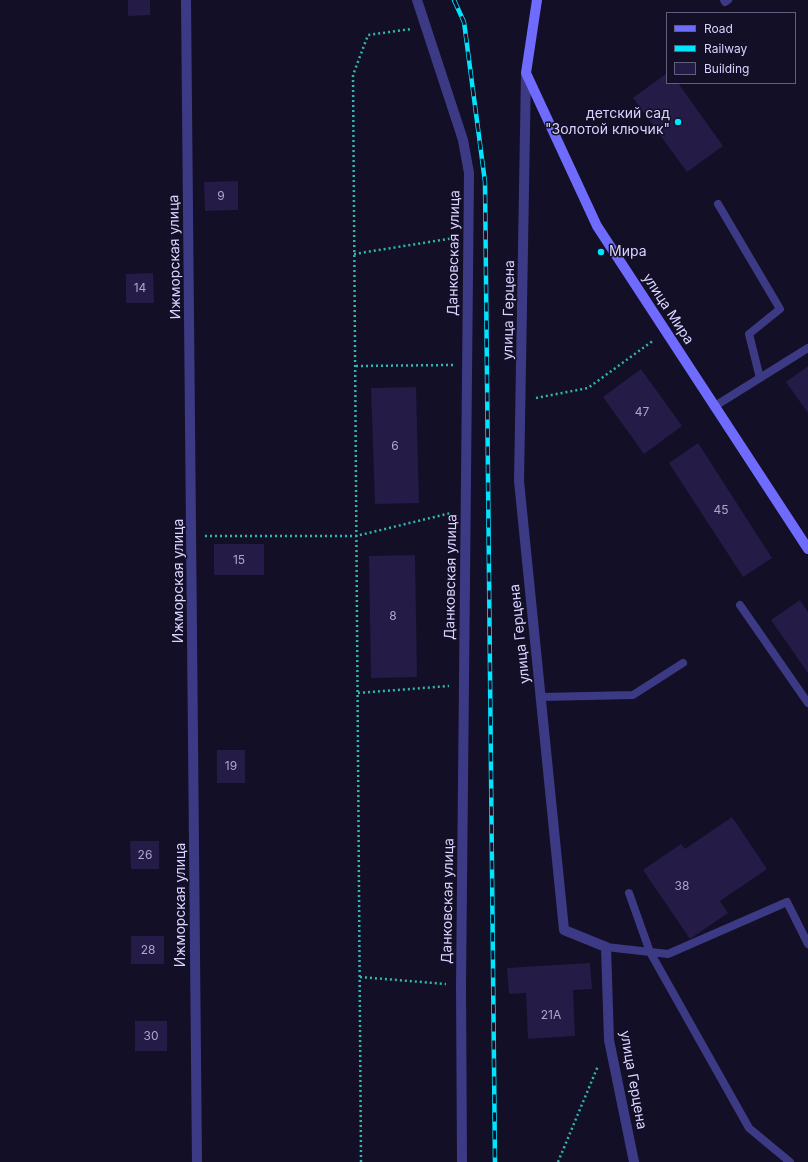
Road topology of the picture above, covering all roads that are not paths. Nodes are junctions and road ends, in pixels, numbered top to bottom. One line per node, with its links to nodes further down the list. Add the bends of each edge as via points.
1 (186, 0): 20 (street, Ижморская улица)
2 (417, 0): 21 (street, Данковская улица, via 463,140 469,173 461,985)
3 (537, 0): 6 (main road)
4 (724, 0): 5 (lane)
5 (728, 0)
6 (526, 72): 10 (main road, улица Мира, via 597,226); 14 (street, улица Герцена, via 519,481)
7 (718, 204): 9 (lane, via 780,309 750,334)
8 (808, 348): 9 (lane)
9 (760, 378): 10 (lane)
10 (715, 406): 11 (main road, улица Мира)
11 (808, 549)
12 (740, 605): 15 (lane)
13 (683, 663): 14 (lane, via 633,695)
14 (541, 697): 18 (street, улица Герцена, via 564,930)
15 (808, 703)
16 (629, 893): 19 (lane)
17 (808, 944): 19 (lane, via 787,902 668,954)
18 (606, 947): 19 (lane); 22 (street, улица Герцена, via 609,1040)
19 (650, 952): 23 (lane, via 749,1128)
20 (197, 1162)
21 (462, 1162)
22 (634, 1162)
23 (790, 1162)

